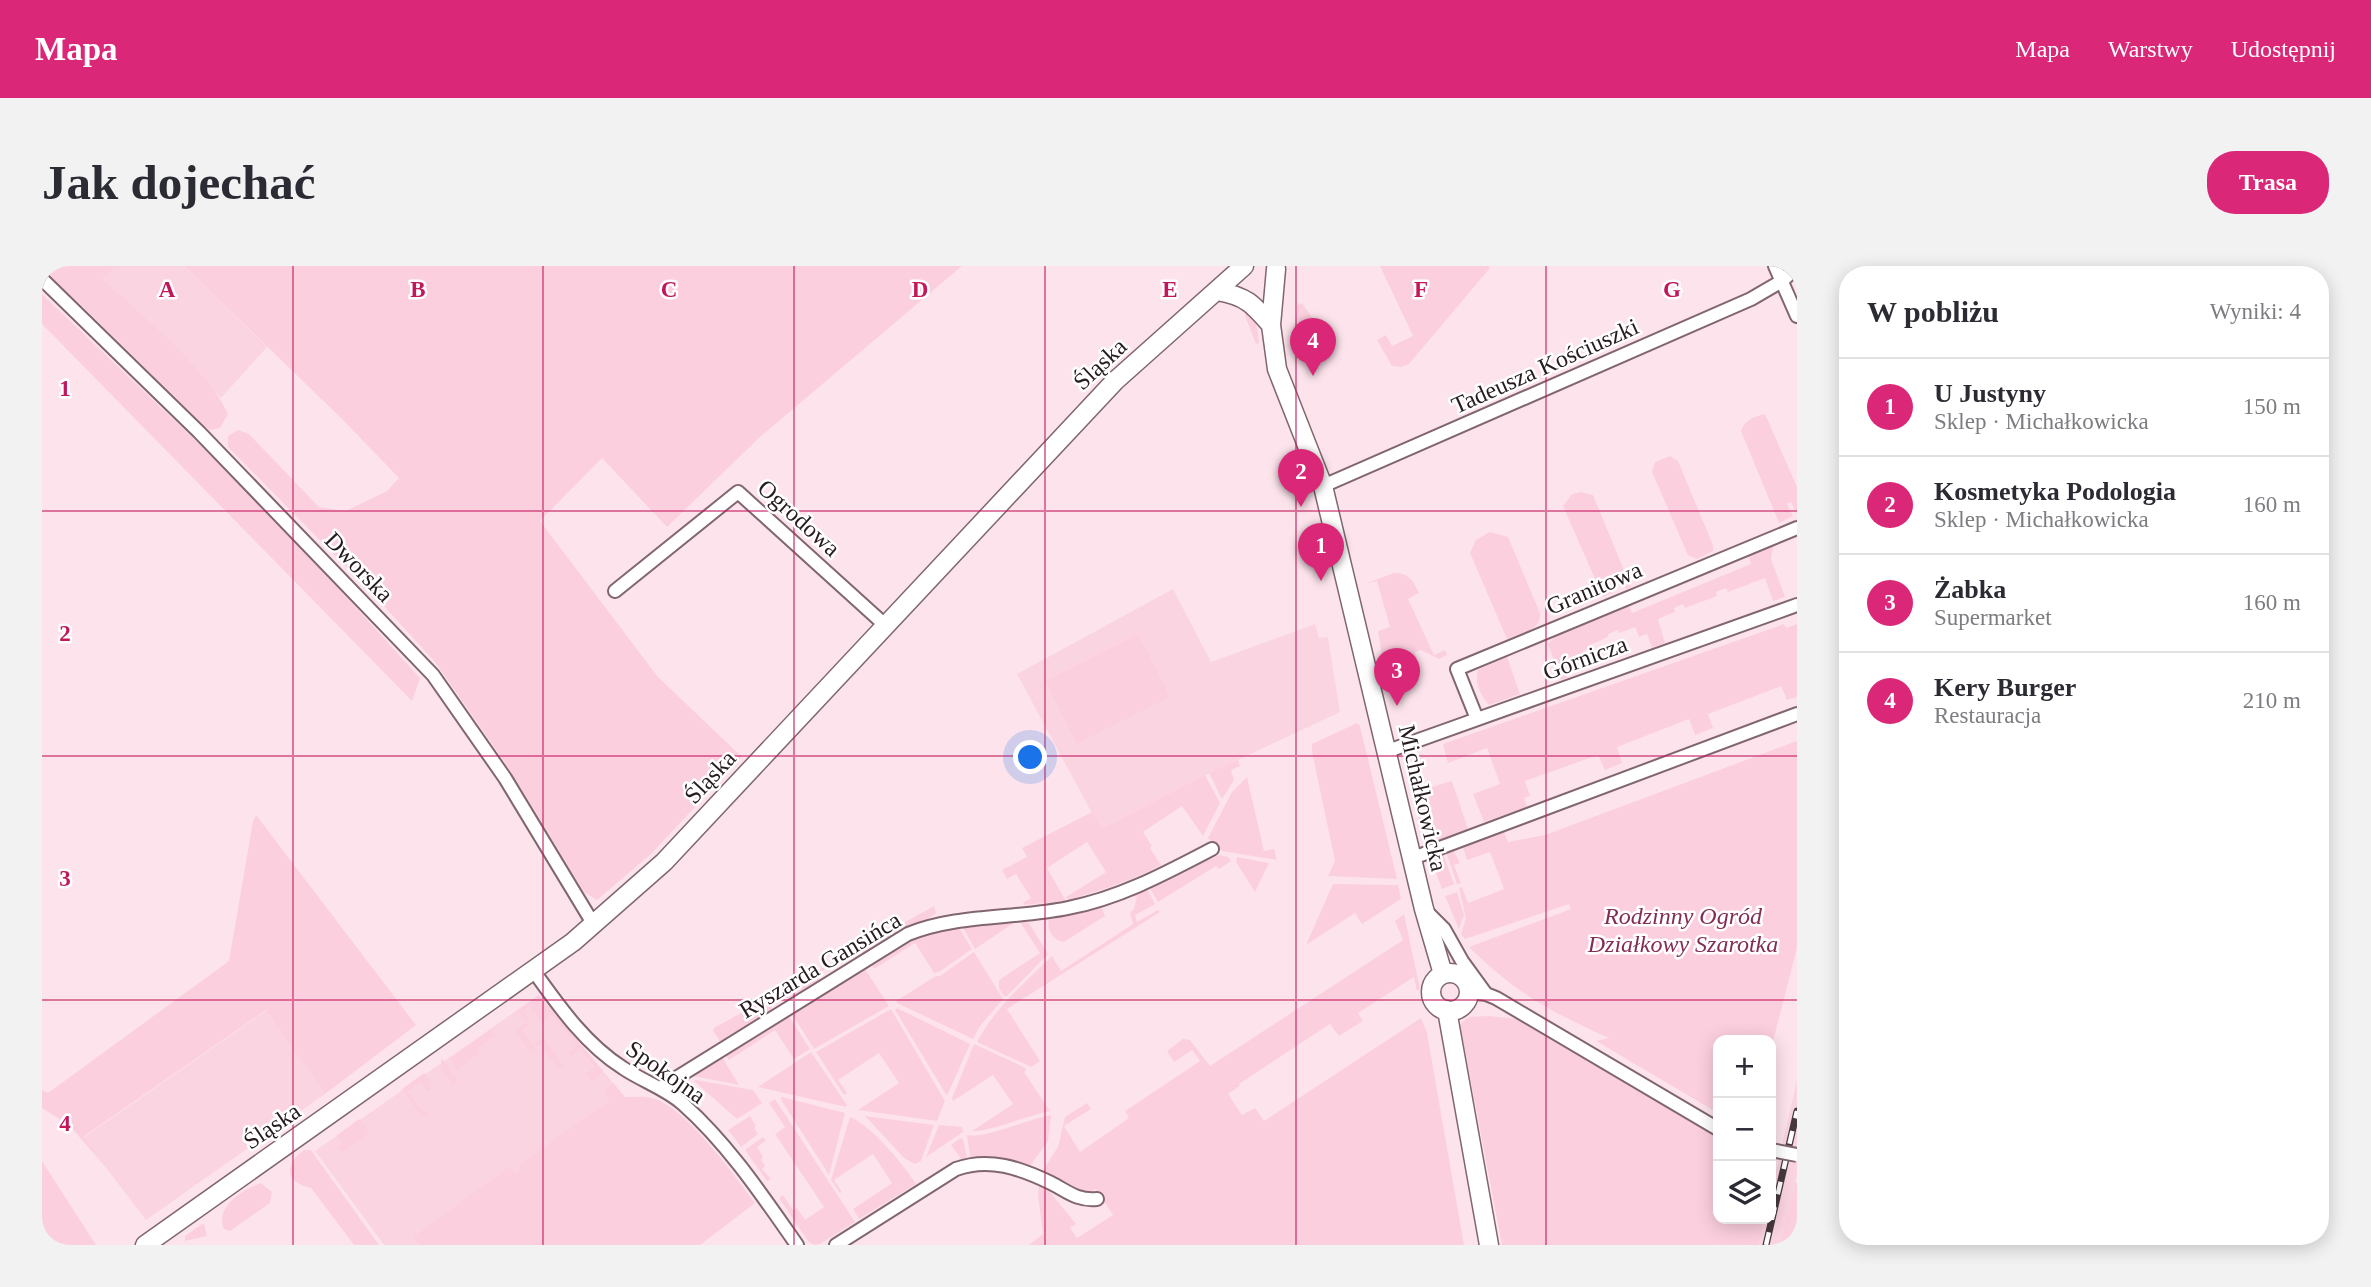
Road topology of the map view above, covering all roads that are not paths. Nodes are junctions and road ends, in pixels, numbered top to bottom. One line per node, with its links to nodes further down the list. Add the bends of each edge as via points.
1 (1244, 266): 7 (main road, Śląska)
2 (1775, 266): 6 (street)
3 (1278, 267): 9 (main road, Michałkowicka)
4 (1797, 267): 6 (street, Tadeusza Kościuszki)
5 (42, 279): 21 (street, Dworska, via 199,432 433,675 505,778)
6 (1782, 281): 8 (street); 10 (street, Tadeusza Kościuszki, via 1751,299)
7 (1217, 290): 9 (main road, via 1246,299); 14 (main road, Śląska, via 1115,381)
8 (1797, 316)
9 (1271, 325): 10 (main road, Michałkowicka, via 1277,369)
10 (1323, 486): 17 (main road, Michałkowicka)
11 (1797, 528): 16 (street, Granitowa, via 1457,669)
12 (615, 591): 14 (street, Ogrodowa, via 738,492)
13 (1797, 605): 16 (street, Górnicza)
14 (885, 625): 21 (main road, Śląska, via 664,862)
15 (1797, 714): 19 (street)
16 (1477, 719): 17 (street, Górnicza)
17 (1388, 751): 19 (main road, Michałkowicka)
18 (1212, 849): 26 (street, Ryszarda Gansińca, via 1145,884 1091,902 935,925 908,934)
19 (1413, 858): 20 (main road, Michałkowicka)
20 (1424, 909): 23 (main road, Michałkowicka); 24 (street, via 1444,929)
21 (594, 925): 22 (main road, Śląska)
22 (533, 970): 26 (street, Spokojna, via 586,1038 622,1068); 31 (main road, Śląska)
23 (1443, 974): 24 (main road, via 1460,975); 25 (main road, via 1432,992 1435,1003)
24 (1478, 993): 25 (main road, via 1465,1005); 27 (street)
25 (1447, 1010): 34 (main road)
26 (660, 1088): 32 (street, Spokojna, via 720,1141)
27 (1713, 1126)
28 (1776, 1151): 29 (street, bridge)
29 (1797, 1155)
30 (1097, 1199): 33 (street, via 1078,1198 1019,1169 972,1163)
31 (145, 1245)
32 (797, 1245)
33 (836, 1245)
34 (1489, 1245)

